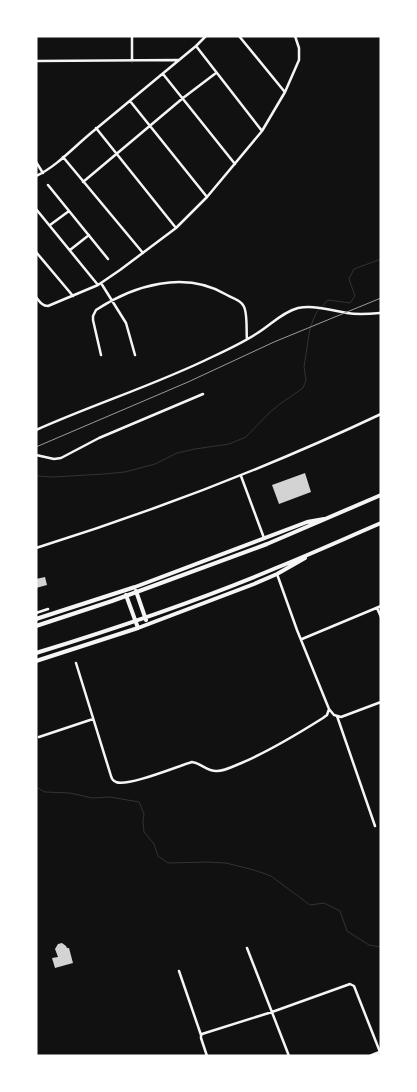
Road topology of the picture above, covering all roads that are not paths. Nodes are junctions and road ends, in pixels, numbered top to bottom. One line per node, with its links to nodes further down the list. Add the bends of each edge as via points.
1 (132, 36): 8 (street)
2 (206, 36): 5 (street)
3 (239, 36): 11 (street)
4 (294, 36): 11 (street, via 299,60)
5 (196, 46): 6 (street); 9 (street)
6 (180, 60): 8 (street); 10 (street)
7 (36, 61): 8 (street)
8 (132, 61)
9 (216, 72): 12 (street); 16 (street)
10 (163, 74): 12 (street); 13 (street)
11 (285, 92): 16 (street)
12 (183, 98): 14 (street); 20 (street)
13 (130, 100): 14 (street); 15 (street)
14 (150, 126): 17 (street); 25 (street)
15 (96, 128): 17 (street); 18 (street)
16 (262, 131): 20 (street)
17 (117, 154): 23 (street); 29 (street)
18 (63, 157): 21 (street); 23 (street)
19 (36, 162): 21 (street)
20 (235, 164): 25 (street)
21 (43, 173): 22 (street)
22 (36, 176)
23 (83, 182): 33 (street)
24 (48, 185): 27 (street)
25 (207, 197): 29 (street)
26 (36, 209): 28 (street)
27 (69, 211): 28 (street); 30 (street)
28 (50, 225): 31 (street)
29 (176, 228): 33 (street)
30 (89, 236): 31 (street); 34 (street)
31 (70, 250): 35 (street)
32 (36, 252): 36 (street)
33 (143, 253): 35 (street)
34 (108, 259)
35 (100, 284): 36 (street); 38 (street)
36 (73, 296): 37 (street, via 48,306)
37 (36, 297)
38 (112, 301): 40 (street, via 138,289 160,284 180,282 210,286 244,305); 41 (street, via 126,323); 42 (street, via 92,316)
39 (381, 313): 40 (street, via 300,308)
40 (247, 339): 45 (street, via 211,358)
41 (135, 354)
42 (101, 355)
43 (203, 394): 46 (street, via 99,438 61,458 54,460)
44 (381, 414): 47 (street)
45 (36, 430)
46 (36, 455)
47 (241, 476): 51 (street); 53 (street)
48 (381, 495): 49 (main road)
49 (328, 518): 51 (main road); 64 (main road, via 148,588)
50 (381, 523): 52 (main road)
51 (264, 538): 55 (main road)
52 (324, 547): 54 (main road); 67 (main road, via 159,613)
53 (36, 548)
54 (277, 574): 63 (main road); 66 (street)
55 (135, 587): 56 (main road); 63 (main road)
56 (125, 591): 62 (main road); 65 (main road)
57 (381, 606): 59 (street)
58 (48, 608): 60 (street)
59 (377, 608): 61 (street); 66 (street)
60 (36, 613)
61 (381, 617)
62 (36, 619)
63 (147, 624): 65 (main road)
64 (36, 626)
65 (138, 628): 68 (main road)
66 (302, 639): 71 (street)
67 (36, 653)
68 (36, 661)
69 (76, 662): 73 (street)
70 (381, 702): 72 (street)
71 (329, 709): 72 (street); 73 (street, via 325,717 290,738 228,768 216,772 192,762 137,780 118,782 111,776)
72 (337, 716): 75 (street)
73 (93, 719): 74 (street)
74 (39, 737)
75 (376, 826)
76 (247, 948): 78 (street)
77 (179, 971): 79 (street)
78 (272, 1012): 79 (street); 80 (street, via 350,984 354,986); 82 (street)
79 (201, 1035): 81 (street)
80 (381, 1052): 83 (main road)
81 (207, 1056)
82 (289, 1056)
83 (372, 1056)

